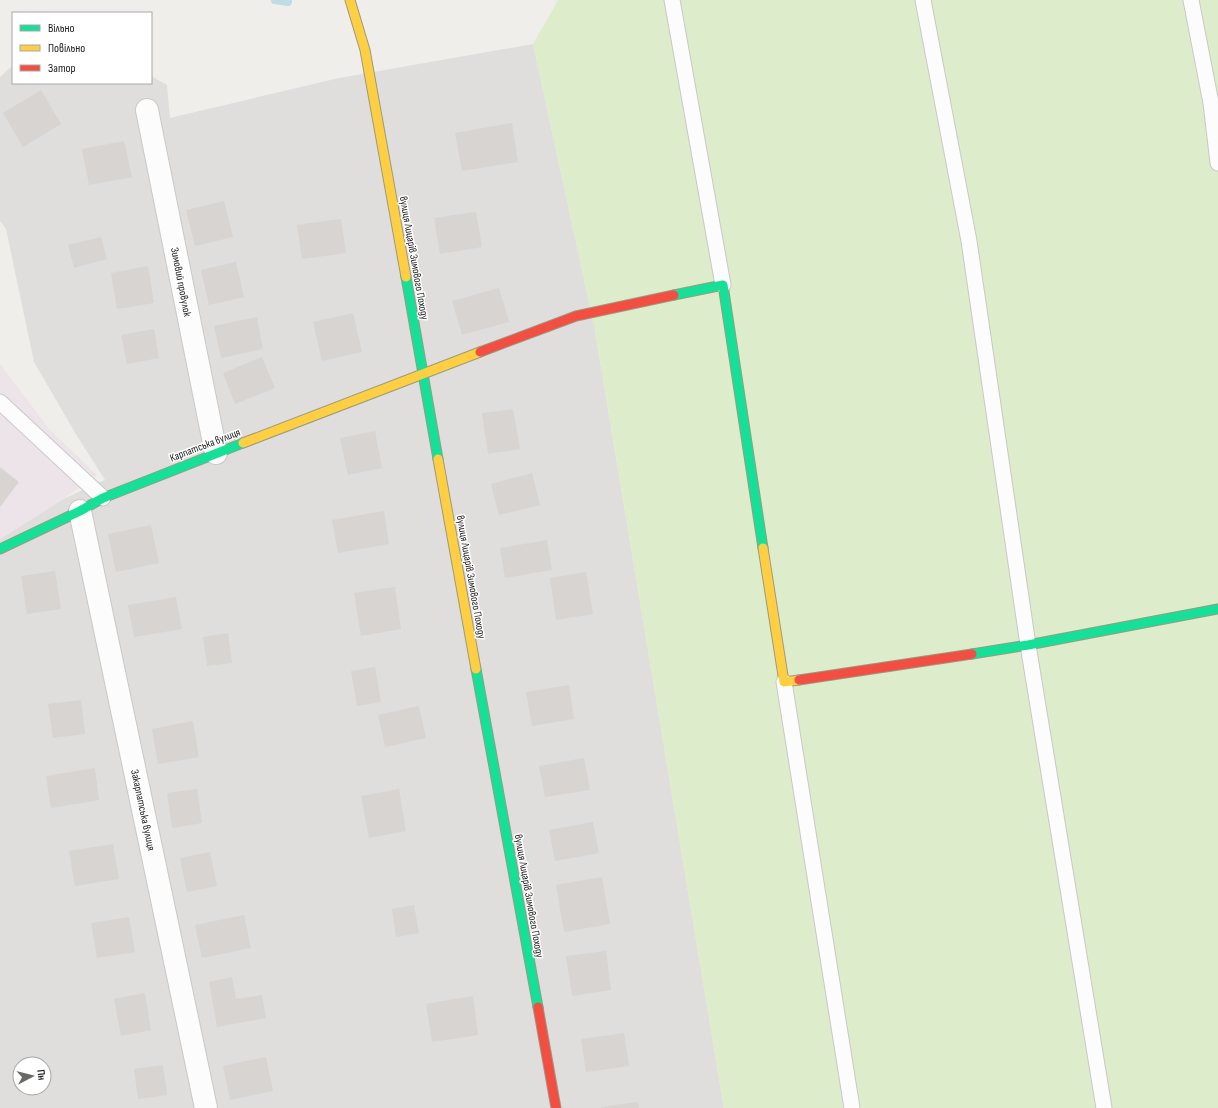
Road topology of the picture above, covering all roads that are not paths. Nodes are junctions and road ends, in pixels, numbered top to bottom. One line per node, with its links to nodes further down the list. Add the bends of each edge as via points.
1 (350, 0): 8 (street, вулиця Лицарів Зимового Походу, via 365,50)
2 (672, 0): 7 (lane)
3 (922, 0): 15 (lane, via 969,241)
4 (1191, 0): 6 (lane, via 1211,103)
5 (147, 110): 10 (street, Зимовий провулок)
6 (1218, 163)
7 (723, 285): 8 (street, Карпатська вулиця, via 576,316); 16 (street)
8 (423, 375): 10 (street, Карпатська вулиця); 18 (street, вулиця Лицарів Зимового Походу)
9 (1, 406): 11 (lane)
10 (216, 453): 11 (street, Карпатська вулиця)
11 (104, 498): 12 (street, Карпатська вулиця)
12 (80, 511): 13 (street, Карпатська вулиця); 17 (street, Закарпатська вулиця)
13 (0, 549)
14 (1218, 609): 15 (street)
15 (1028, 646): 16 (street); 20 (lane)
16 (784, 682): 19 (lane)
17 (206, 1108)
18 (556, 1108)
19 (852, 1108)
20 (1104, 1108)

